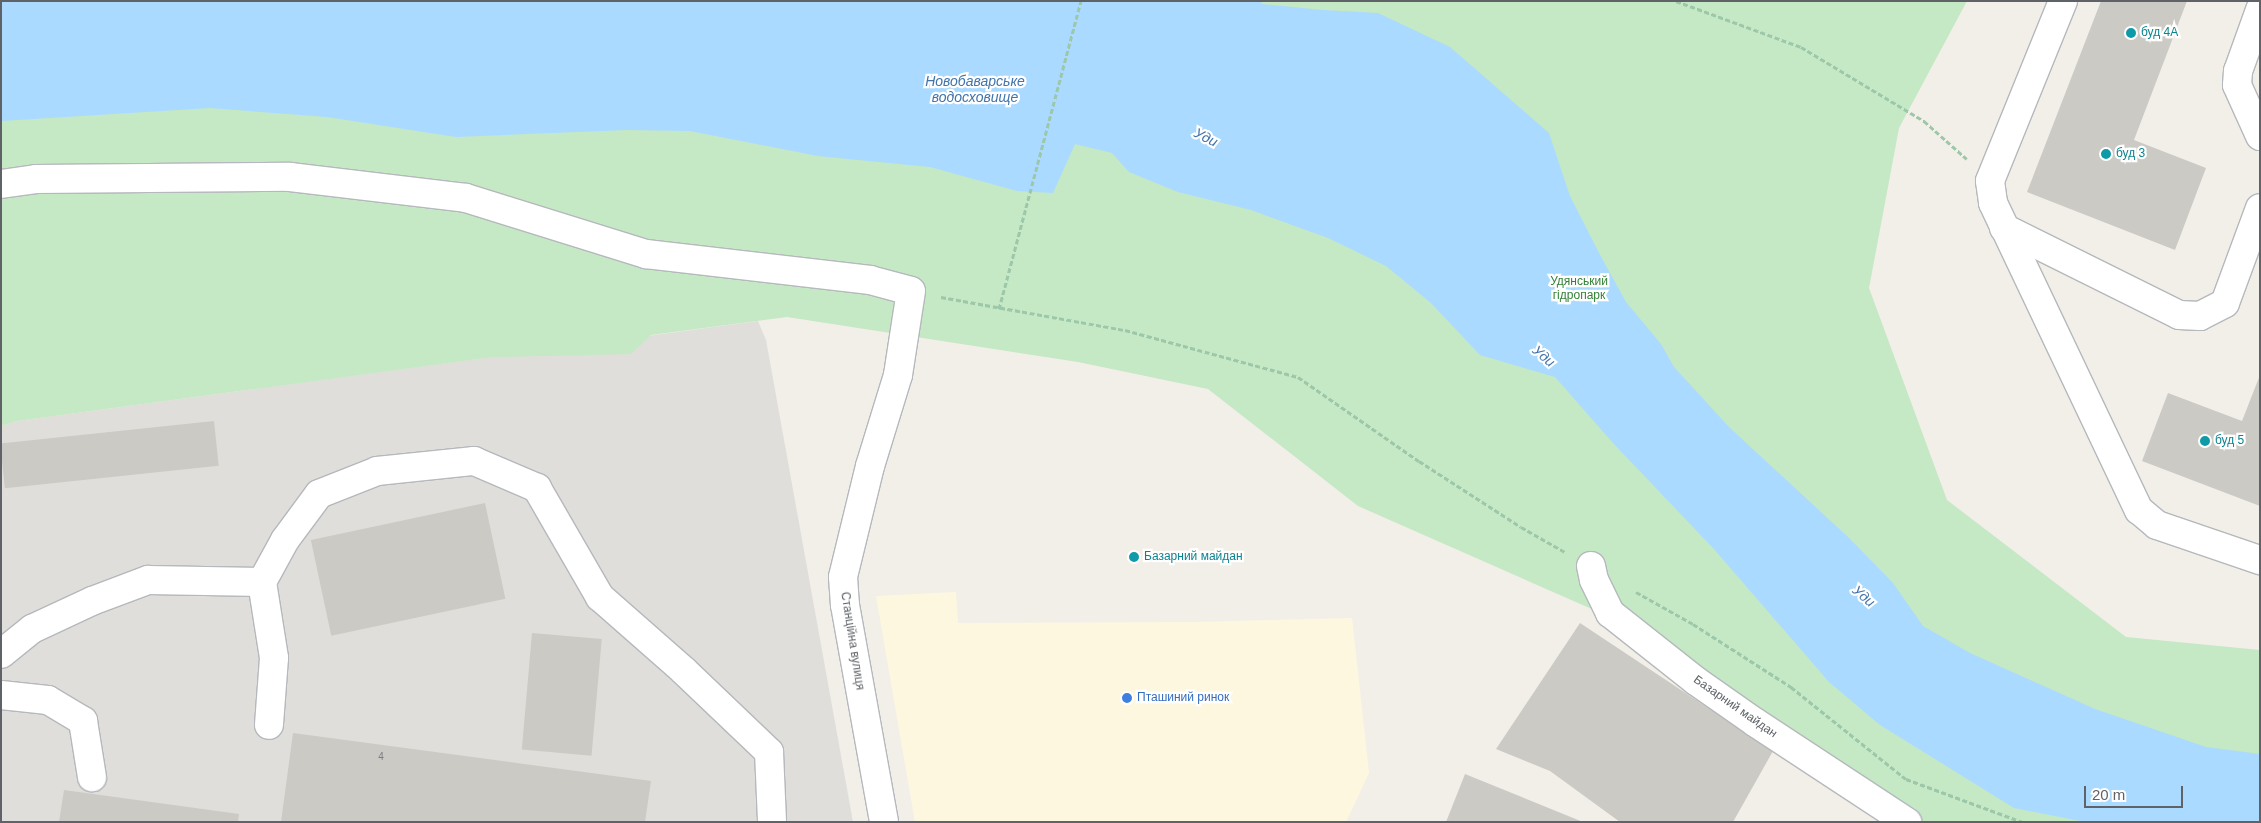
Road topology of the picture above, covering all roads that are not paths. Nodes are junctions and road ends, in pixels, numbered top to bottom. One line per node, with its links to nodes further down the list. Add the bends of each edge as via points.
1 (2063, 1): 6 (street, via 1990,181 1993,204)
2 (2260, 10): 3 (street, via 2238,71 2237,84)
3 (2260, 136)
4 (1, 184): 16 (street, Станційна вулиця, via 36,179 300,178 466,198 646,254 870,280 911,291 898,375 870,466 843,576 844,605)
5 (2260, 208): 7 (street)
6 (2004, 228): 7 (street, via 2179,315 2200,316 2225,303); 8 (street, via 2140,510 2157,525)
7 (2252, 253)
8 (2260, 560)
9 (1591, 566): 17 (street, Базарний майдан, via 1610,614 1696,681)
10 (262, 582): 11 (street, via 148,580 32,629); 13 (street, via 274,658); 15 (street, via 285,540 319,494 377,471 474,461 537,488 600,598 683,670 769,752)
11 (1, 654)
12 (1, 695): 14 (street, via 48,700 83,721)
13 (269, 725)
14 (92, 777)
15 (772, 822)
16 (884, 822)
17 (1907, 822)

